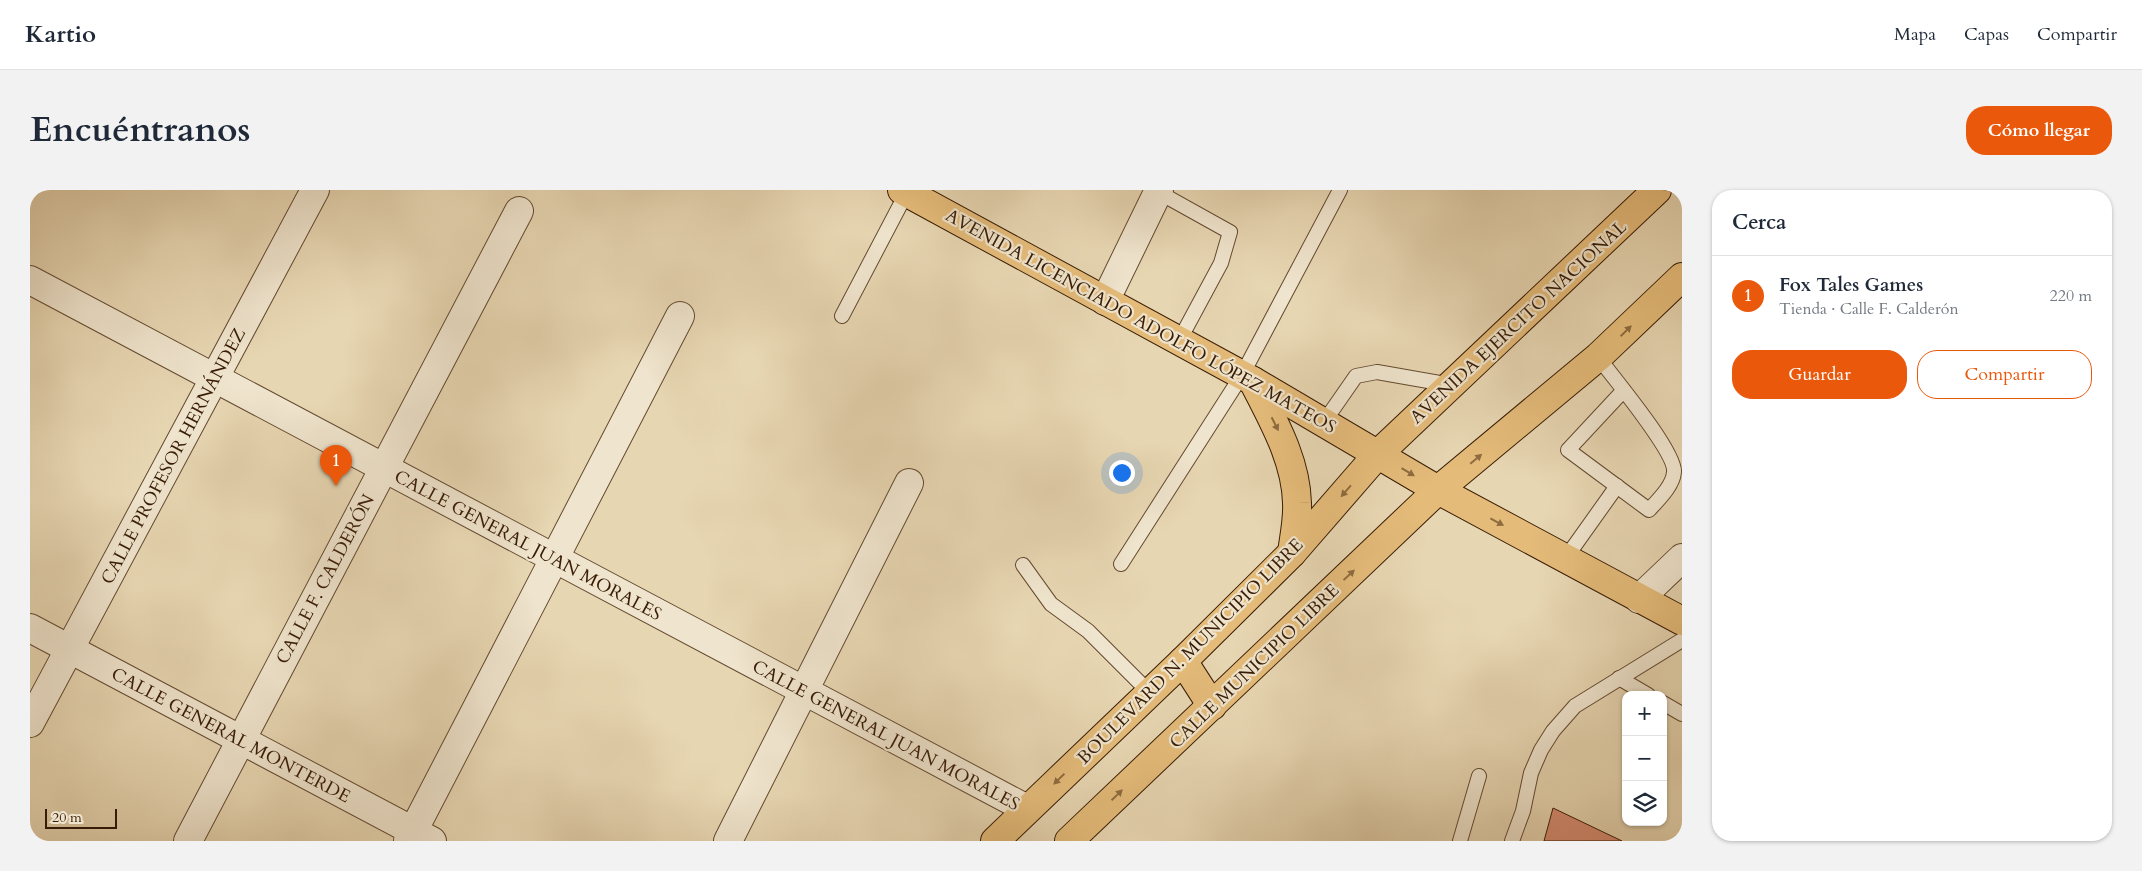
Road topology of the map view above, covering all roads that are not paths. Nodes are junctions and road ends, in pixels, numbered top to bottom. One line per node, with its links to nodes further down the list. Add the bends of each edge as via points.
1 (316, 190): 14 (street, CALLE PROFESOR HERNÁNDEZ)
2 (1340, 190): 15 (lane)
3 (1657, 190): 16 (main road, AVENIDA EJERCITO NACIONAL)
4 (904, 191): 9 (main road, AVENIDA LICENCIADO ADOLFO LÓPEZ MATEOS); 11 (lane)
5 (1158, 191): 9 (street); 12 (lane, via 1230,232 1221,263)
6 (518, 211): 20 (street, CALLE F. CALDERÓN)
7 (1682, 277): 13 (main road, one-way to 7)
8 (30, 280): 14 (street, CALLE GENERAL JUAN MORALES)
9 (1105, 301): 12 (main road, AVENIDA LICENCIADO ADOLFO LÓPEZ MATEOS)
10 (680, 316): 27 (street)
11 (842, 316)
12 (1179, 341): 15 (main road, AVENIDA LICENCIADO ADOLFO LÓPEZ MATEOS)
13 (1598, 357): 17 (lane); 23 (main road, one-way to 13)
14 (215, 378): 20 (street, CALLE GENERAL JUAN MORALES); 34 (street, CALLE PROFESOR HERNÁNDEZ)
15 (1247, 378): 18 (main road, AVENIDA LICENCIADO ADOLFO LÓPEZ MATEOS); 24 (main road, one-way to 24, via 1279,432 1292,468 1298,504); 28 (lane)
16 (1451, 385): 18 (lane, via 1377,372 1356,376); 19 (main road, AVENIDA EJERCITO NACIONAL)
17 (1623, 391): 22 (lane, via 1568,450); 22 (lane, via 1656,434 1672,460 1674,471 1671,482 1650,510)
18 (1324, 422): 19 (main road, AVENIDA LICENCIADO ADOLFO LÓPEZ MATEOS)
19 (1378, 454): 23 (main road, AVENIDA LICENCIADO ADOLFO LÓPEZ MATEOS, one-way to 23); 24 (main road, BOULEVARD N. MUNICIPIO LIBRE, one-way to 24)
20 (384, 468): 27 (street, CALLE GENERAL JUAN MORALES); 44 (street, CALLE F. CALDERÓN)
21 (909, 483): 37 (street)
22 (1618, 486): 26 (lane)
23 (1438, 490): 26 (main road, AVENIDA LICENCIADO ADOLFO LÓPEZ MATEOS, one-way to 26); 40 (main road, CALLE MUNICIPIO LIBRE, one-way to 23)
24 (1292, 553): 35 (main road, BOULEVARD N. MUNICIPIO LIBRE)
25 (1682, 558): 30 (street)
26 (1565, 559): 30 (main road, AVENIDA LICENCIADO ADOLFO LÓPEZ MATEOS)
27 (554, 560): 37 (street, CALLE GENERAL JUAN MORALES); 47 (street)
28 (1121, 564)
29 (1023, 565): 39 (lane, via 1051,604 1088,631)
30 (1639, 599): 31 (main road, AVENIDA LICENCIADO ADOLFO LÓPEZ MATEOS)
31 (1682, 621)
32 (30, 628): 34 (street, CALLE GENERAL MONTERDE)
33 (1682, 640): 36 (lane)
34 (69, 649): 43 (street, CALLE PROFESOR HERNÁNDEZ); 44 (street, CALLE GENERAL MONTERDE)
35 (1183, 662): 39 (main road, BOULEVARD N. MUNICIPIO LIBRE); 40 (main road)
36 (1619, 678): 38 (lane); 53 (lane, via 1574,706 1553,731 1531,773 1523,811)
37 (804, 691): 46 (street, CALLE GENERAL JUAN MORALES); 49 (street)
38 (1641, 691)
39 (1150, 693): 46 (main road, BOULEVARD N. MUNICIPIO LIBRE, one-way to 46)
40 (1212, 706): 51 (main road, CALLE MUNICIPIO LIBRE, one-way to 40)
41 (1667, 706): 42 (lane)
42 (1682, 714)
43 (30, 723)
44 (241, 740): 47 (street, CALLE GENERAL MONTERDE); 48 (street, CALLE F. CALDERÓN)
45 (1480, 776): 52 (lane)
46 (1027, 809): 50 (main road, BOULEVARD N. MUNICIPIO LIBRE)
47 (417, 838)
48 (188, 841)
49 (728, 841)
50 (995, 841)
51 (1069, 841)
52 (1460, 841)
53 (1512, 841)

